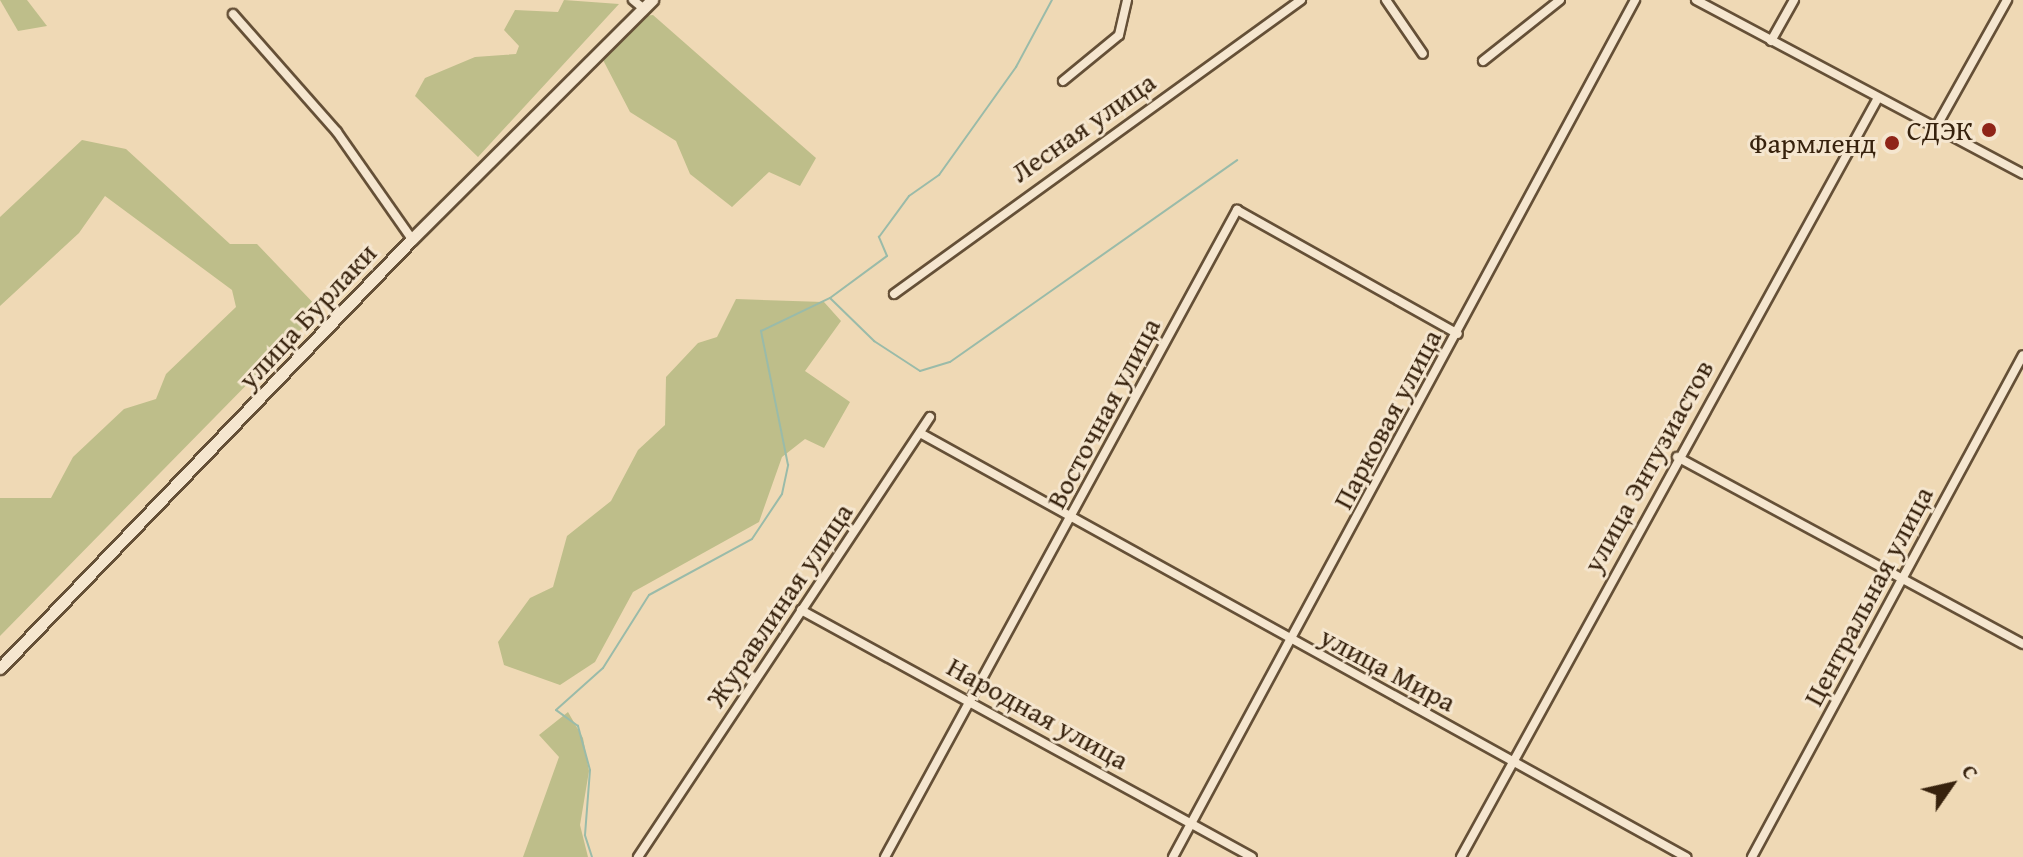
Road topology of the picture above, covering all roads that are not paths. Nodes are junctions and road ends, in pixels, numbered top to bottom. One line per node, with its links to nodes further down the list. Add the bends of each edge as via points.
1 (633, 0): 10 (street)
2 (1127, 0): 15 (street, via 1119,35)
3 (1301, 0): 20 (street, Лесная улица)
4 (1386, 0): 13 (street)
5 (1560, 0): 14 (street)
6 (1635, 0): 21 (street, Парковая улица)
7 (1696, 0): 12 (street)
8 (1794, 0): 12 (street)
9 (2007, 0): 17 (street)
10 (648, 5): 19 (street, улица Бурлаки)
11 (233, 14): 19 (street, via 337,132)
12 (1771, 41): 16 (street)
13 (1423, 54)
14 (1483, 61)
15 (1063, 81)
16 (1878, 98): 17 (street); 25 (street, улица Энтузиастов)
17 (1935, 129): 18 (street)
18 (2023, 174)
19 (412, 239): 31 (street, улица Бурлаки)
20 (894, 294)
21 (1458, 334): 26 (street, Восточная улица, via 1237,210); 29 (street, Парковая улица)
22 (2023, 355): 27 (street, Центральная улица)
23 (930, 417): 24 (street, Журавлиная улица)
24 (920, 433): 26 (street, улица Мира); 28 (street, Журавлиная улица)
25 (1677, 457): 27 (street); 33 (street, улица Энтузиастов)
26 (1070, 519): 29 (street, улица Мира); 32 (street, Восточная улица)
27 (1903, 580): 30 (street); 41 (street, Центральная улица)
28 (801, 610): 32 (street, Народная улица); 35 (street, Журавлиная улица)
29 (1291, 641): 33 (street, улица Мира); 34 (street, Парковая улица)
30 (2023, 644)
31 (0, 668)
32 (971, 700): 34 (street, Народная улица); 36 (street, Восточная улица)
33 (1514, 760): 39 (street, улица Энтузиастов); 40 (street, улица Мира)
34 (1192, 824): 37 (street, Парковая улица); 38 (street, Народная улица)
35 (638, 857)
36 (885, 857)
37 (1173, 857)
38 (1252, 857)
39 (1461, 857)
40 (1686, 857)
41 (1752, 857)

